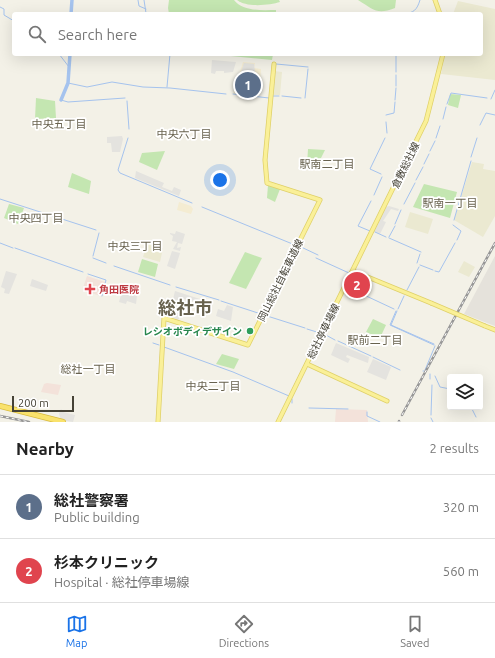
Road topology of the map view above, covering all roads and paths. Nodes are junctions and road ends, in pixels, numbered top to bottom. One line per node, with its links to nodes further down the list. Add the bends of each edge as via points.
1 (435, 0): 2 (main road)
2 (439, 12)
3 (442, 56): 5 (main road, 倉敷総社線, via 426,121)
4 (274, 64): 11 (main road, 岡山総社自転車道線, via 265,160 267,183 320,200 248,345 164,318)
5 (353, 271): 6 (main road, bridge); 7 (main road, 総社停車場線)
6 (495, 330)
7 (307, 364): 8 (main road, 総社停車場線); 12 (main road)
8 (387, 401)
9 (0, 406): 10 (highway)
10 (63, 422)
11 (158, 422)
12 (278, 422)

